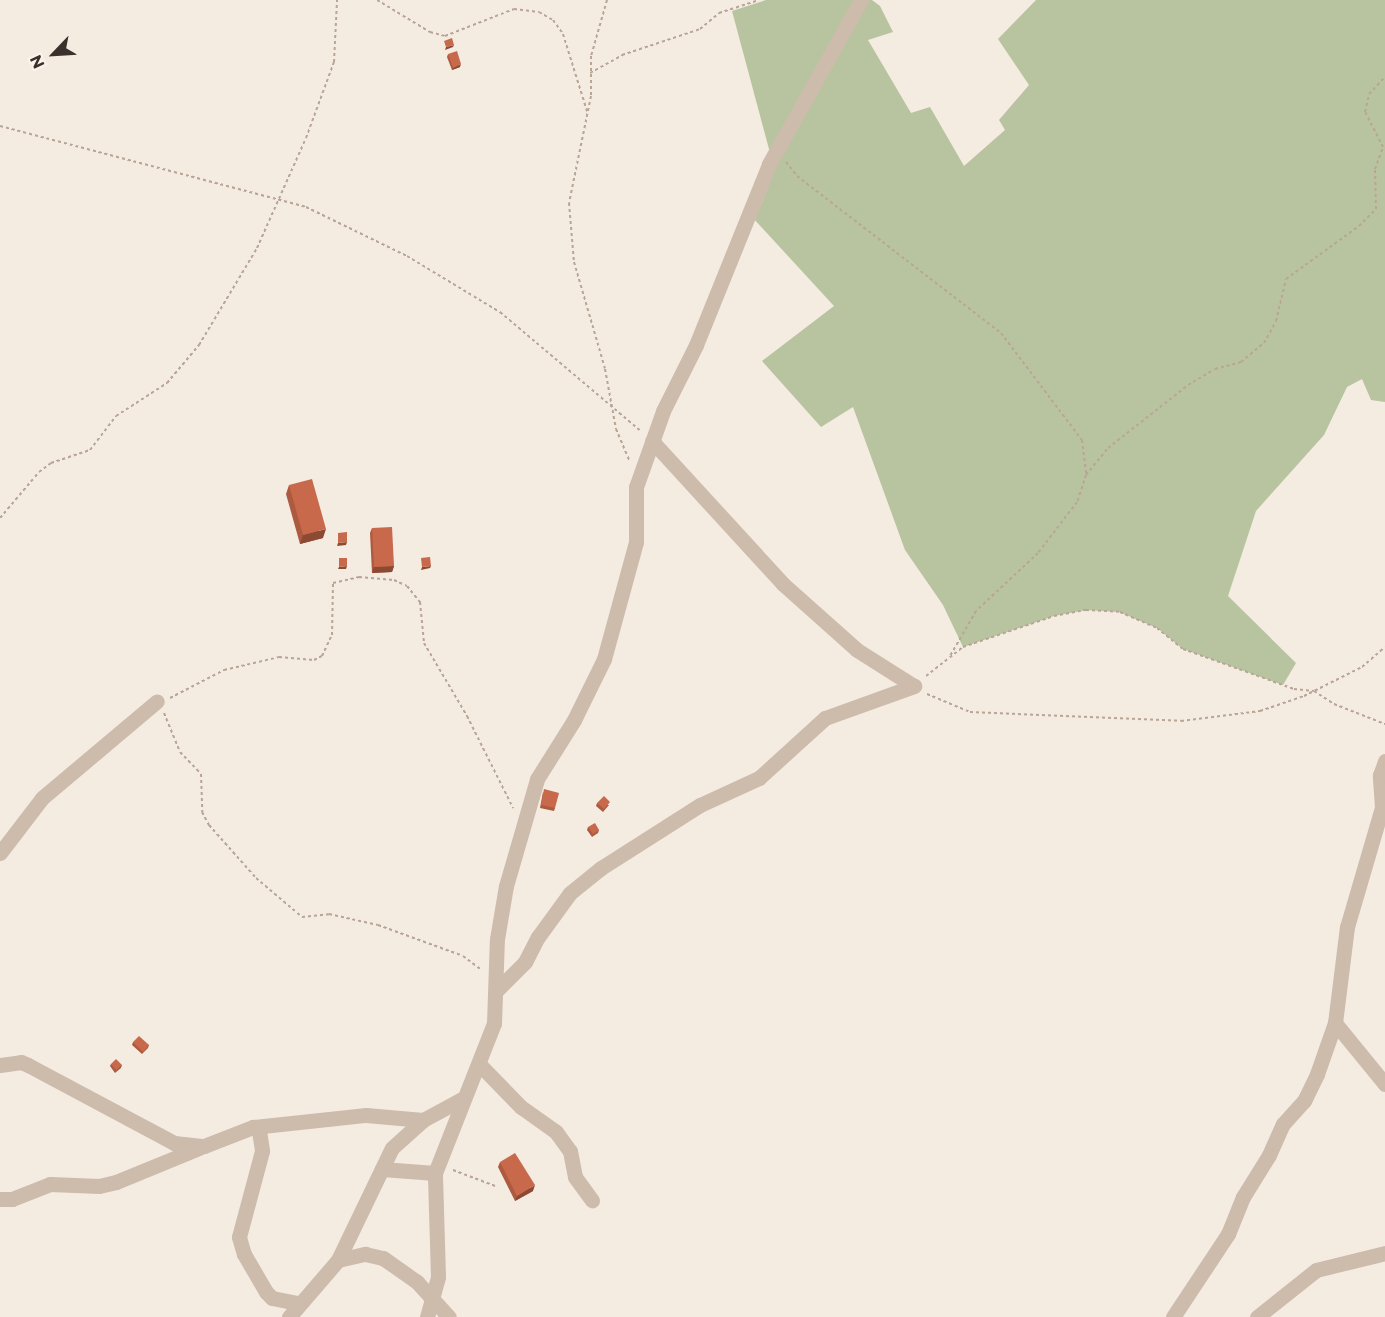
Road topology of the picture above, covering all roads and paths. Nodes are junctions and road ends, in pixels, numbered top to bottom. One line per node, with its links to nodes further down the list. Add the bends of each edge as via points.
1 (338, 0): 11 (path, via 334,62)
2 (377, 0): 8 (path, via 430,32 445,36 514,9 539,12 553,20 563,34)
3 (607, 0): 6 (path)
4 (759, 0): 6 (path, via 719,13 700,29 622,55)
5 (861, 0): 10 (street)
6 (589, 74): 8 (path)
7 (1385, 77): 15 (path, via 1369,94 1365,112 1383,147 1376,169 1376,209 1286,279 1276,321 1263,343 1241,362 1215,369 1170,398 1108,448)
8 (587, 111): 12 (path, via 569,203 574,262)
9 (0, 126): 11 (path)
10 (777, 149): 13 (street); 15 (path, via 797,176 1001,333 1082,440)
11 (278, 198): 12 (path, via 306,207 407,256 500,312); 16 (path, via 257,248 199,345 167,383 124,409 90,450 51,463 39,472)
12 (610, 404): 13 (path); 14 (path)
13 (652, 441): 19 (street, via 783,584 857,650); 24 (street, via 636,487 636,542 604,660 574,720 537,779)
14 (630, 463)
15 (1086, 475): 18 (path, via 1077,502 1038,553 976,611)
16 (0, 518)
17 (1385, 647): 20 (path, via 1362,667)
18 (950, 656): 19 (path); 20 (path, via 1054,616 1086,610 1119,612 1157,628 1183,649 1294,689)
19 (914, 686): 20 (path, via 970,712 1181,721 1260,711); 26 (street, via 825,718 759,778 700,805 601,868 570,893 525,962)
20 (1314, 691): 22 (path, via 1334,704)
21 (157, 701): 24 (path, via 224,670 279,657 314,660 322,656 332,635 333,583 359,577 394,580 407,586 420,602 424,644 467,716); 25 (street, via 42,798); 26 (path, via 180,752 201,774 202,812 256,878 302,917 329,914 356,919 463,956 483,972)
22 (1385, 724)
23 (1385, 761): 27 (street, via 1380,775 1382,807 1347,927)
24 (522, 827): 26 (street, via 499,929)
25 (0, 853)
26 (496, 991): 28 (street, via 494,1023)
27 (1335, 1023): 30 (street); 47 (street, via 1304,1101 1283,1124 1243,1197 1228,1234)
28 (479, 1064): 31 (street); 39 (street, via 521,1107 556,1131 570,1151 575,1177)
29 (0, 1065): 34 (street, via 21,1062 169,1141)
30 (1385, 1084)
31 (462, 1099): 32 (street); 36 (street)
32 (423, 1120): 33 (street, via 366,1115); 35 (street, via 392,1148)
33 (253, 1127): 34 (street); 43 (street, via 262,1136 263,1144 239,1228 241,1245 266,1293)
34 (204, 1146): 38 (street, via 116,1182 99,1186 50,1184 12,1199)
35 (382, 1169): 36 (street); 41 (street)
36 (435, 1173): 37 (path, via 465,1172); 42 (street, via 438,1277)
37 (498, 1187)
38 (0, 1199)
39 (592, 1200)
40 (1385, 1253): 48 (street, via 1316,1269)
41 (338, 1260): 42 (street, via 365,1254 383,1258 417,1282); 43 (street)
42 (431, 1298): 45 (street); 46 (street)
43 (297, 1303): 44 (street)
44 (289, 1317)
45 (427, 1317)
46 (448, 1317)
47 (1173, 1317)
48 (1257, 1317)

